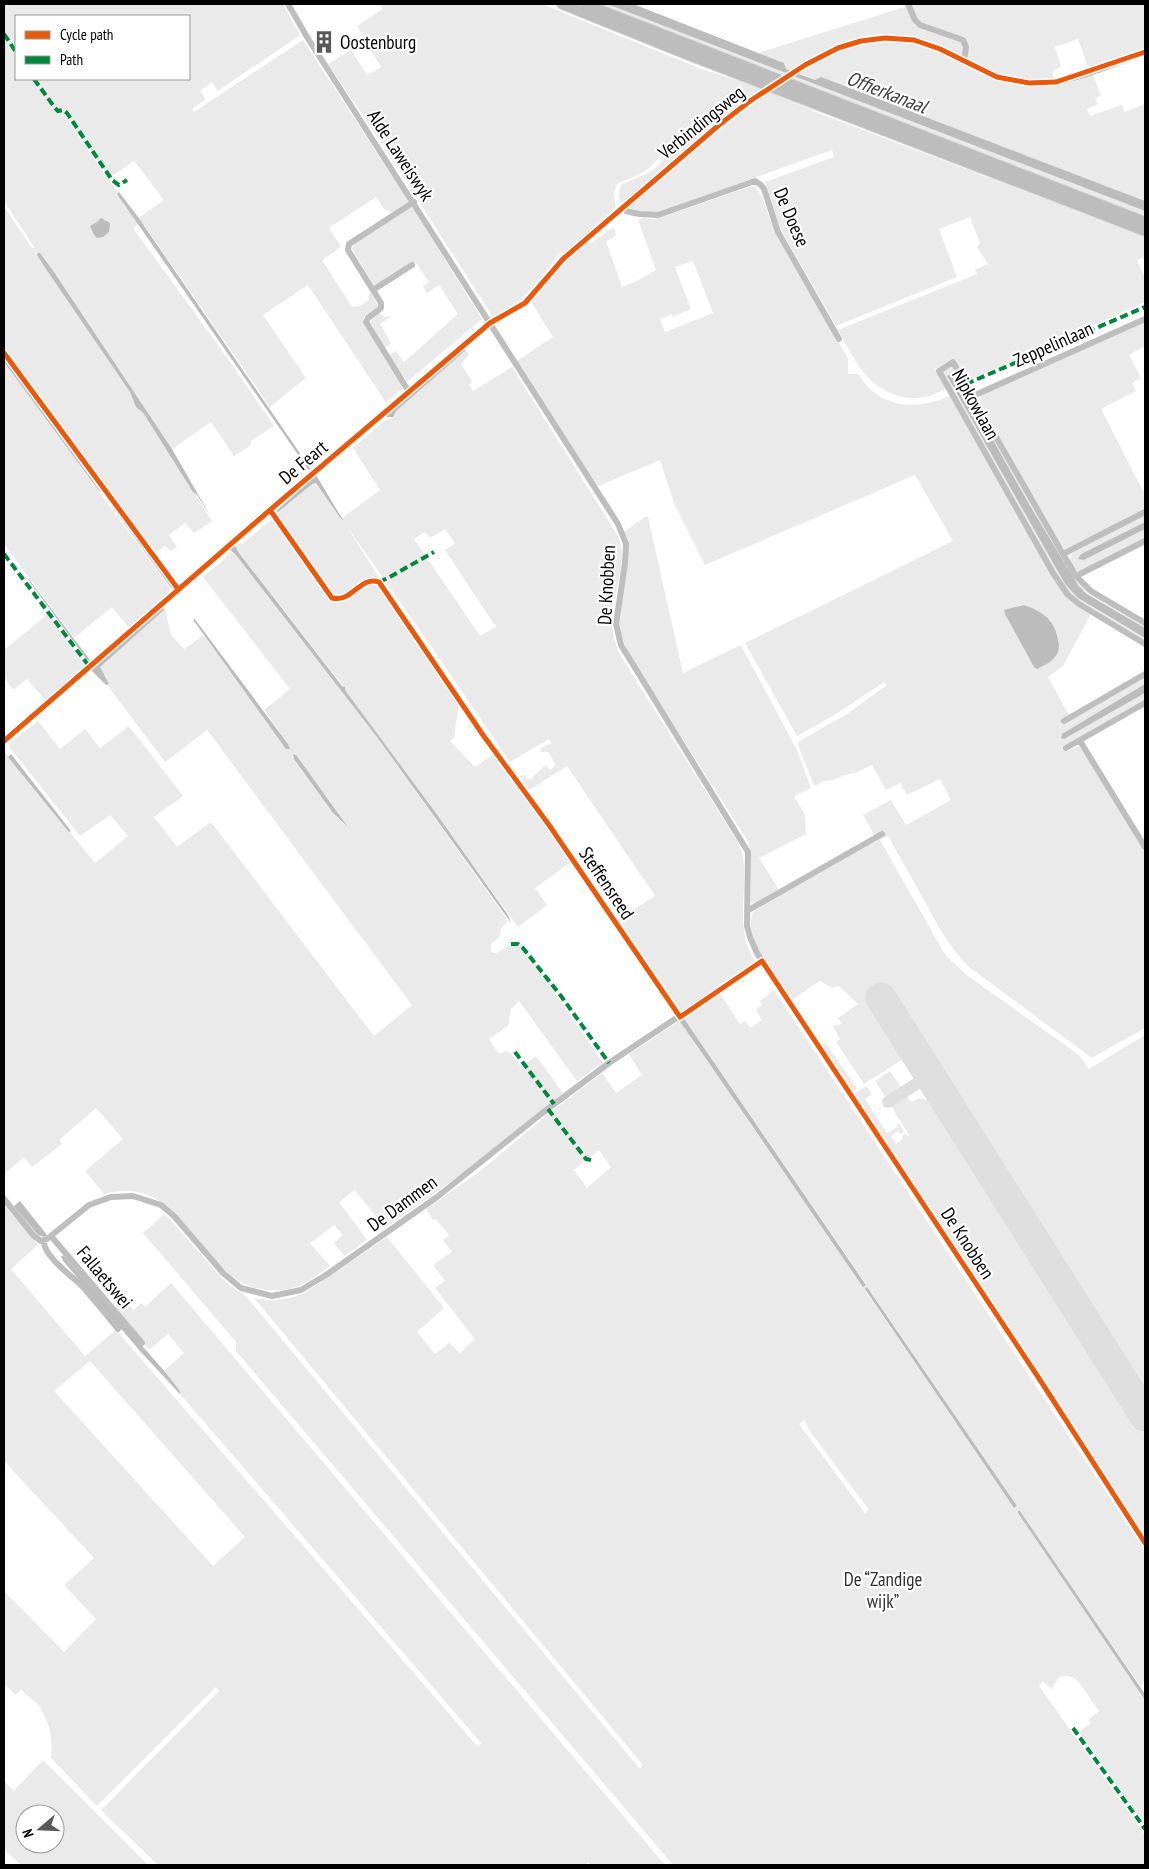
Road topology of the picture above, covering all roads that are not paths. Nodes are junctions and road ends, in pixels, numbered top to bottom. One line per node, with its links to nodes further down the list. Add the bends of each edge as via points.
1 (288, 4): 7 (street, Alde Laweiswyk)
2 (562, 4): 10 (highway)
3 (585, 4): 9 (highway)
4 (908, 4): 6 (street, via 920,25 963,40 966,47)
5 (1145, 52): 6 (street, Verbindingsweg, via 1056,82 1029,83 997,77)
6 (964, 61): 8 (street, Verbindingsweg, bridge, via 914,40 886,38 838,48 750,101)
7 (414, 202): 12 (street, via 349,244 348,250); 14 (street, Alde Laweiswyk)
8 (621, 208): 14 (street, De Feart, via 563,260 524,303); 15 (street, De Doese, via 639,214 658,215 755,181 764,190 778,232)
9 (1145, 222)
10 (1145, 231)
11 (412, 265): 12 (street)
12 (373, 290): 16 (street, via 381,308 366,322)
13 (1145, 319): 17 (street, Zeppelinlaan)
14 (490, 323): 16 (street, De Feart); 35 (street, De Knobben, via 618,524 626,544 616,624 621,645 748,852)
15 (839, 339)
16 (409, 392): 23 (street, De Feart)
17 (973, 396): 21 (street, Nipkowlaan); 25 (street, Nipkowlaan, via 953,362 938,371 1068,595)
18 (1145, 512): 21 (street)
19 (1145, 541): 22 (street)
20 (150, 552): 23 (street)
21 (1063, 554): 22 (street, Nipkowlaan)
22 (1076, 576): 24 (street, Nipkowlaan, via 1090,591)
23 (178, 589): 29 (street, De Feart)
24 (1145, 623)
25 (1145, 644)
26 (1145, 674): 28 (street)
27 (1145, 703): 30 (street)
28 (1064, 721)
29 (4, 740)
30 (1080, 741): 31 (street); 34 (street)
31 (1066, 748)
32 (508, 767): 37 (street, Steffensreed)
33 (882, 834): 35 (street)
34 (1145, 846)
35 (747, 911): 36 (street, De Knobben, via 750,937)
36 (762, 961): 37 (street, De Dammen); 43 (street, De Knobben)
37 (680, 1017): 39 (street, De Dammen, via 609,1063 437,1197 301,1290 272,1296 242,1288 224,1273 174,1216 161,1205 141,1198 119,1196 96,1202)
38 (4, 1200): 40 (street, Fallaetswei, via 34,1236)
39 (51, 1236): 40 (street); 42 (street, Fallaetswei)
40 (44, 1241): 41 (street, Fallaetswei, via 44,1247)
41 (118, 1329)
42 (142, 1343)
43 (1145, 1543)

